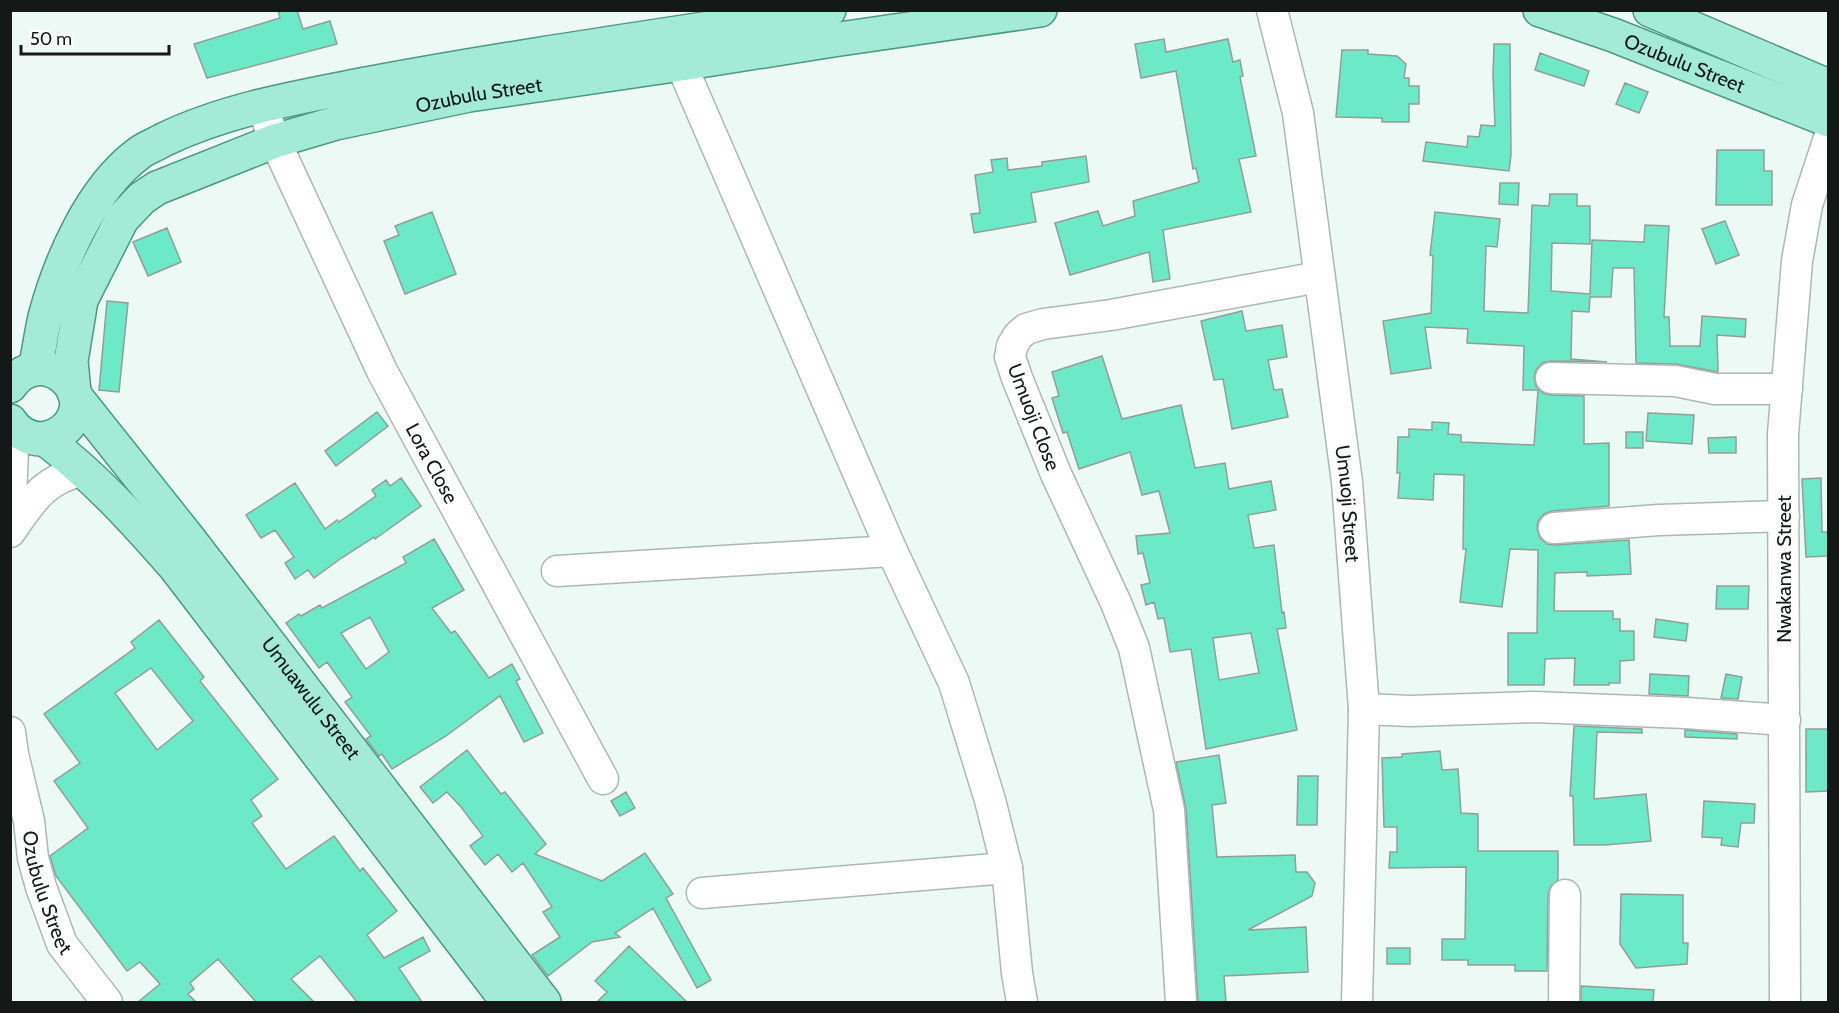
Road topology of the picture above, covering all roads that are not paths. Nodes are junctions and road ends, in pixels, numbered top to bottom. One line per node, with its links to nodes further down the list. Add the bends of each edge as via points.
1 (1040, 10): 5 (main road, Ozubulu Street)
2 (1272, 10): 13 (street, Umuoji Street, via 1298,113)
3 (1540, 10): 10 (main road, Ozubulu Street, via 1613,34)
4 (1650, 10): 8 (main road, Ozubulu Street)
5 (828, 18): 6 (main road, Ozubulu Street); 7 (main road, Ozubulu Street)
6 (682, 32): 7 (street); 9 (main road, Ozubulu Street, via 390,80)
7 (681, 64): 11 (main road, Ozubulu Street, via 469,95 336,123); 25 (street)
8 (1828, 86)
9 (262, 106): 11 (street, Lora Close); 14 (main road, Ozubulu Street, via 204,123 140,152 110,180 63,263)
10 (1828, 120)
11 (275, 141): 17 (main road, Ozubulu Street, via 157,188 122,219 81,300 71,361); 30 (street, Lora Close, via 382,371)
12 (1828, 141): 16 (street, Nwakanwa Street, via 1807,205 1797,261)
13 (1319, 277): 27 (street, Umuoji Street, via 1347,482); 39 (street, Umuoji Close, via 1043,324 1026,329 1012,346 1010,357 1017,378 1134,648 1169,810)
14 (21, 372): 17 (main road, Umuawulu Street, via 55,371)
15 (1551, 378): 16 (street, via 1675,381 1715,389)
16 (1787, 390): 21 (street, Nwakanwa Street)
17 (75, 394): 19 (main road, via 76,406 69,424); 37 (main road, Umuawulu Street)
18 (12, 424): 19 (main road, Umuawulu Street, via 23,434); 22 (street)
19 (45, 439): 20 (main road, Umuawulu Street)
20 (84, 470): 24 (street, via 49,484); 36 (main road, Umuawulu Street, via 121,505 176,568)
21 (1784, 516): 23 (street); 28 (street, Nwakanwa Street)
22 (10, 519)
23 (1554, 528)
24 (10, 532)
25 (892, 551): 26 (street); 32 (street, via 954,683)
26 (557, 571)
27 (1364, 709): 28 (street, via 1534,707); 40 (street, Umuoji Street)
28 (1785, 720): 42 (street, Nwakanwa Street)
29 (10, 732): 31 (street, Ozubulu Street, via 29,821)
30 (603, 779)
31 (22, 864): 35 (street, Ozubulu Street, via 62,944)
32 (1007, 868): 33 (street); 38 (street)
33 (702, 893)
34 (1565, 895): 41 (street)
35 (107, 1002)
36 (508, 1002)
37 (544, 1002)
38 (1022, 1002)
39 (1181, 1002)
40 (1357, 1002)
41 (1564, 1002)
42 (1785, 1002)

